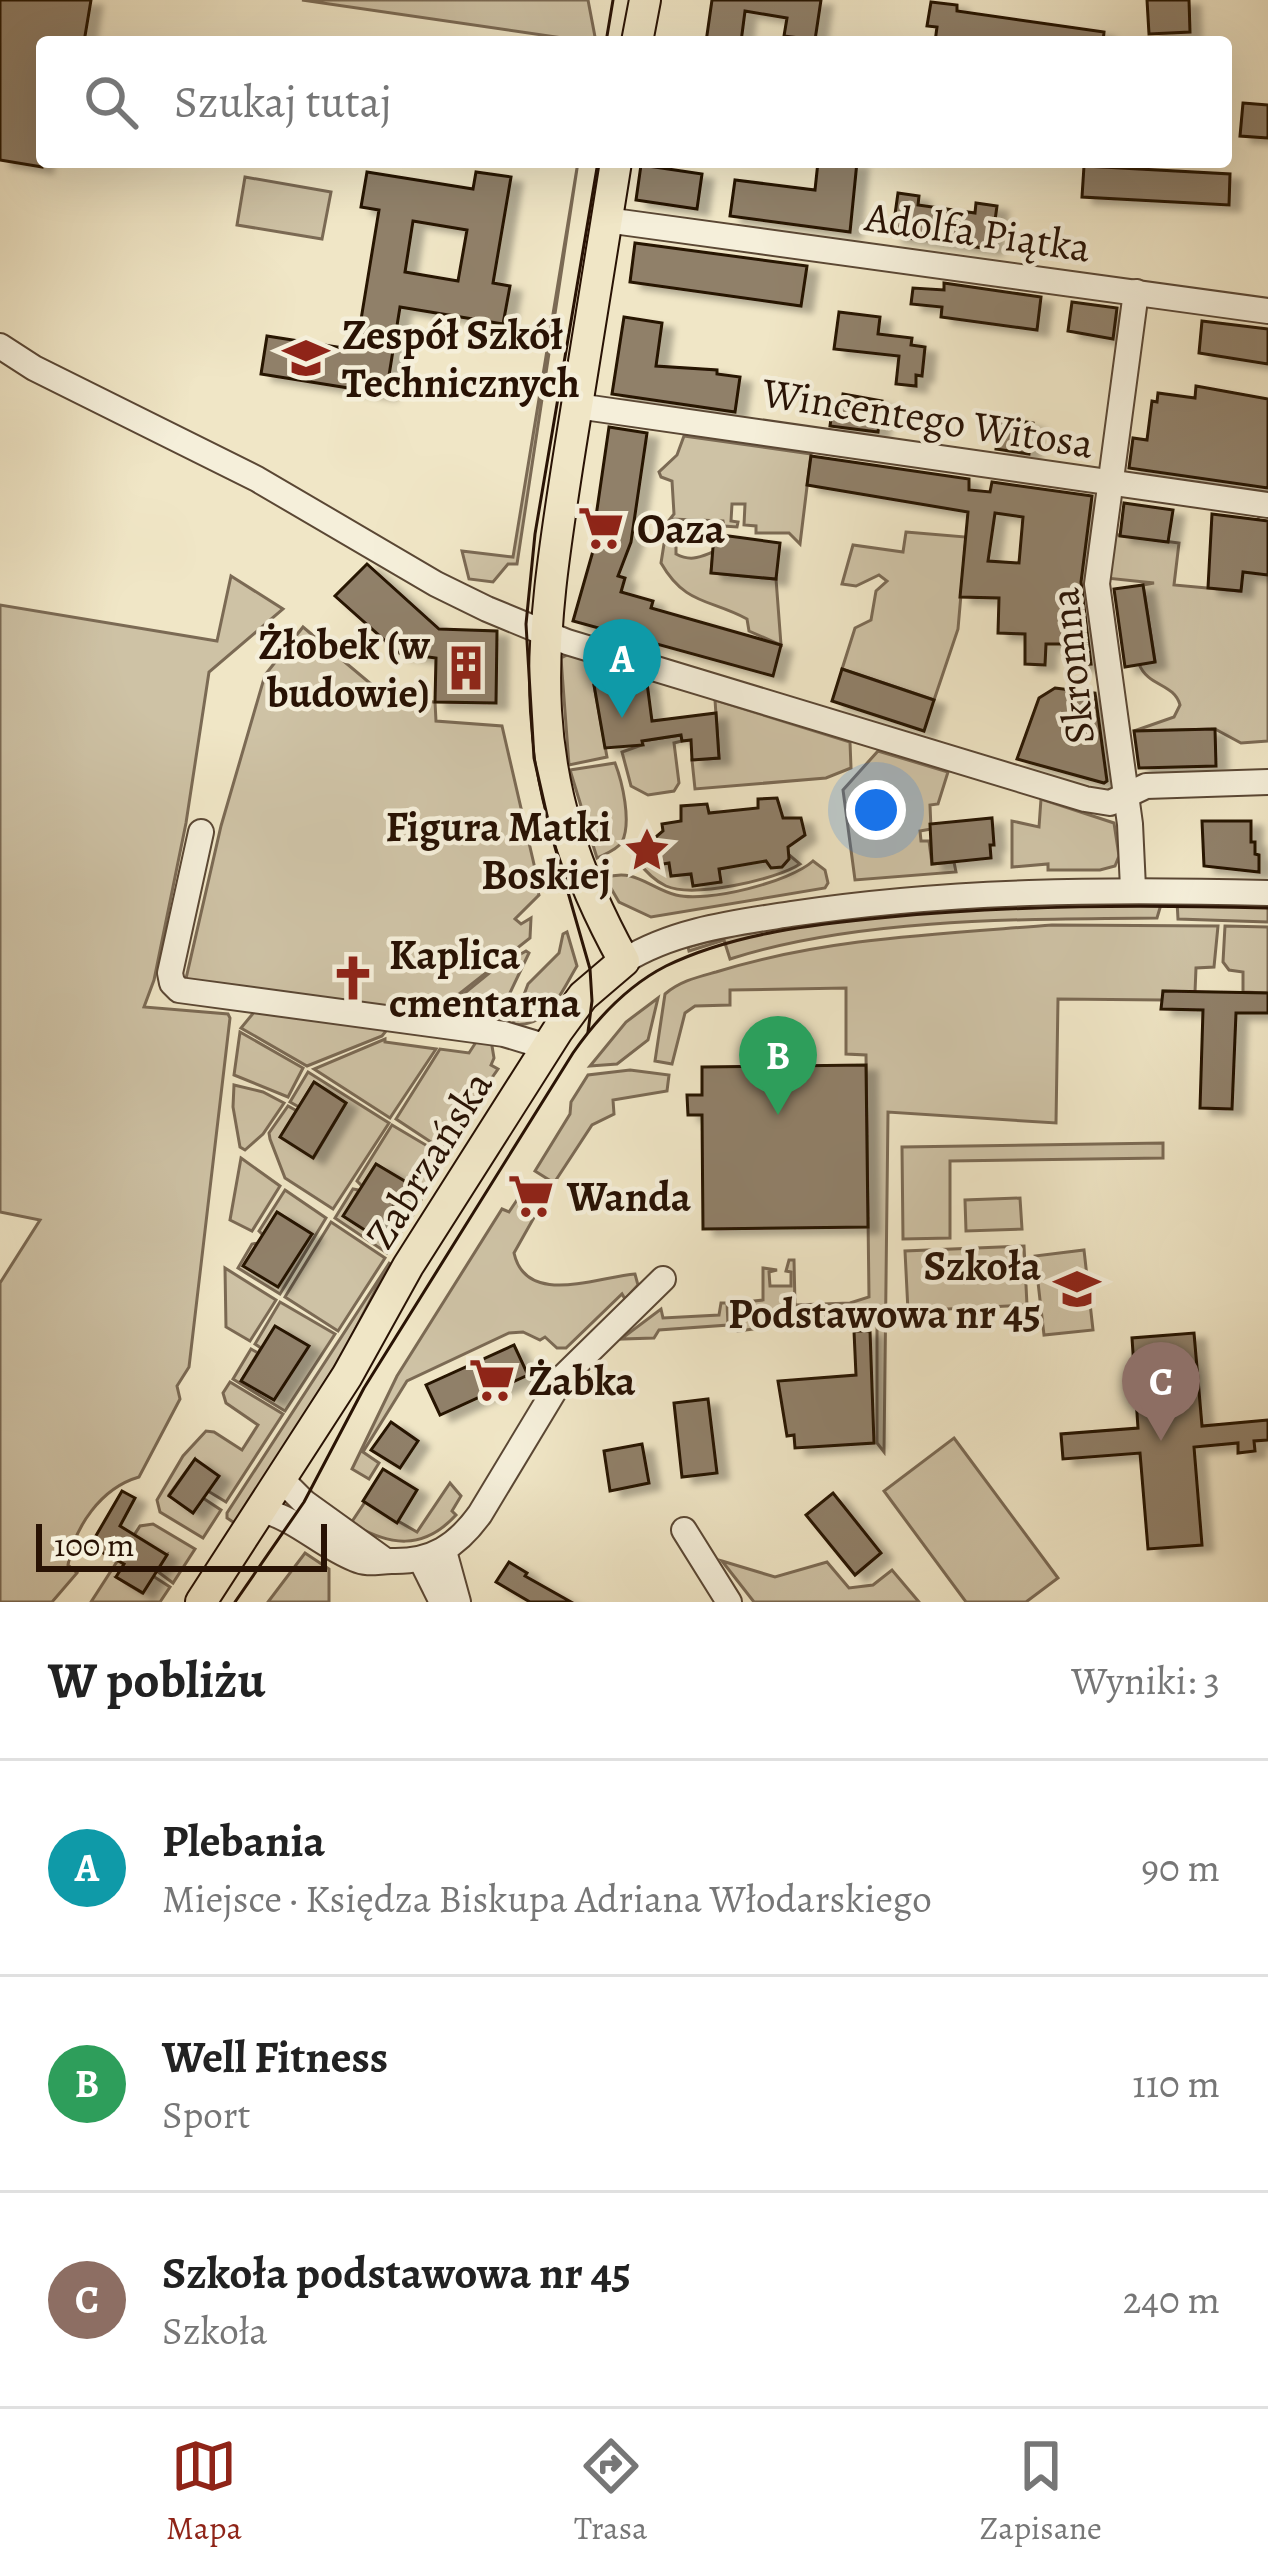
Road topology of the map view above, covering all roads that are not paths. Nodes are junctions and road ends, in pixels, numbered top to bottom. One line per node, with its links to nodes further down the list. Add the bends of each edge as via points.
1 (645, 0): 2 (main road)
2 (639, 36)
3 (615, 168): 4 (main road)
4 (607, 220): 5 (street, Adolfa Piątka); 8 (main road)
5 (1136, 292): 6 (street, Adolfa Piątka); 9 (street, Skromna)
6 (1268, 310)
7 (0, 346): 11 (street, via 257,479 436,584)
8 (577, 406): 9 (street, Wincentego Witosa); 11 (main road)
9 (1110, 484): 10 (street, Wincentego Witosa); 13 (street, Skromna, via 1097,584)
10 (1268, 505)
11 (545, 632): 13 (street, via 1055,792 1106,803); 17 (main road, via 544,705 559,806)
12 (1268, 782): 13 (street, via 1146,785)
13 (1126, 794): 15 (street, Skromna)
14 (202, 832): 18 (street, via 170,973 179,990 505,1034)
15 (1133, 888): 16 (street, Zabrzańska); 17 (street, Zabrzańska, via 840,907 690,932)
16 (1268, 892)
17 (624, 961): 18 (main road, Zabrzańska, via 584,996)
18 (547, 1047): 20 (main road, Zabrzańska)
19 (663, 1280): 23 (street, via 562,1378 480,1514)
20 (281, 1479): 21 (main road, Zabrzańska); 24 (street)
21 (262, 1510): 24 (street, via 360,1562); 25 (main road, Zabrzańska)
22 (684, 1530): 28 (street)
23 (432, 1556): 24 (street); 26 (street); 27 (street)
24 (386, 1561)
25 (201, 1602)
26 (442, 1602)
27 (458, 1602)
28 (730, 1602)

